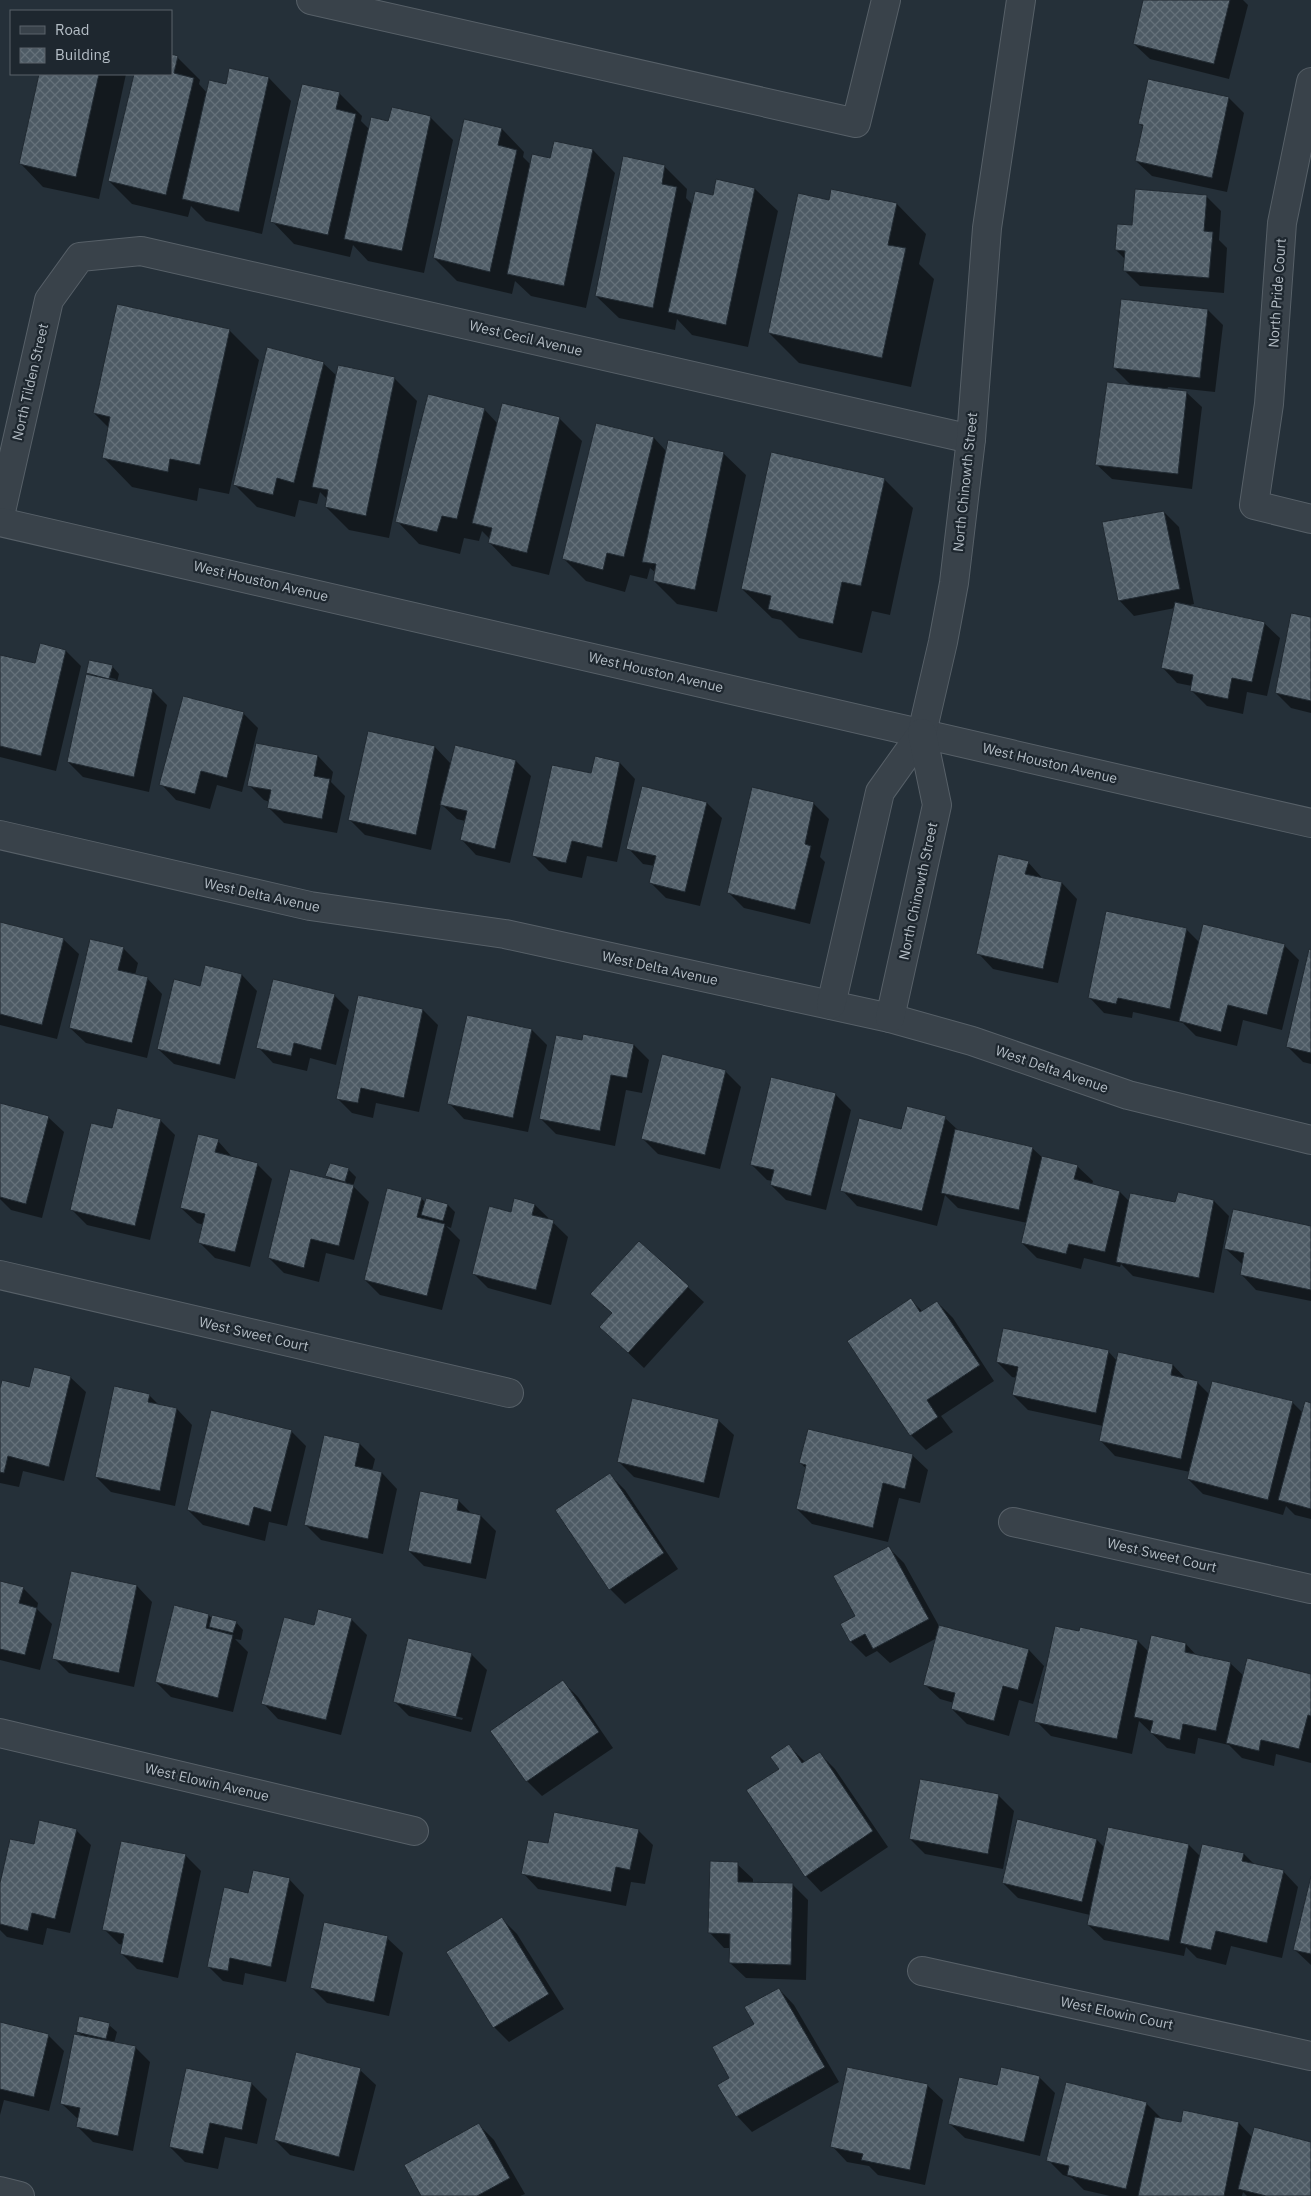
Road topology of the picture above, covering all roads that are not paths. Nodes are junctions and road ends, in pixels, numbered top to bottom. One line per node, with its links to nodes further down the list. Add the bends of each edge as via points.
1 (311, 0): 2 (street, via 856,123)
2 (886, 0)
3 (1021, 0): 6 (street, North Chinowth Street, via 987,228)
4 (1311, 82): 8 (street, North Pride Court, via 1282,223 1269,404 1254,505)
5 (80, 257): 6 (street, West Cecil Avenue, via 141,251); 7 (street, North Tilden Street, via 49,300)
6 (971, 440): 10 (street, North Chinowth Street, via 954,583)
7 (0, 516)
8 (1311, 519)
9 (0, 522): 10 (street, West Houston Avenue)
10 (922, 733): 11 (street, West Houston Avenue); 13 (street, North Chinowth Street, via 880,792); 14 (street, North Chinowth Street, via 937,805)
11 (1311, 823)
12 (0, 834): 13 (street, West Delta Avenue, via 310,906 505,934)
13 (831, 1005): 14 (street, West Delta Avenue)
14 (890, 1018): 15 (street, West Delta Avenue, via 972,1041 1128,1095)
15 (1311, 1140)
16 (0, 1275): 17 (street, West Sweet Court)
17 (509, 1393)
18 (1013, 1522): 19 (street, West Sweet Court)
19 (1311, 1589)
20 (0, 1733): 21 (street, West Elowin Avenue)
21 (414, 1831)
22 (922, 1970): 23 (street, West Elowin Court)
23 (1311, 2056)
24 (0, 2192): 25 (street)
25 (20, 2196)

